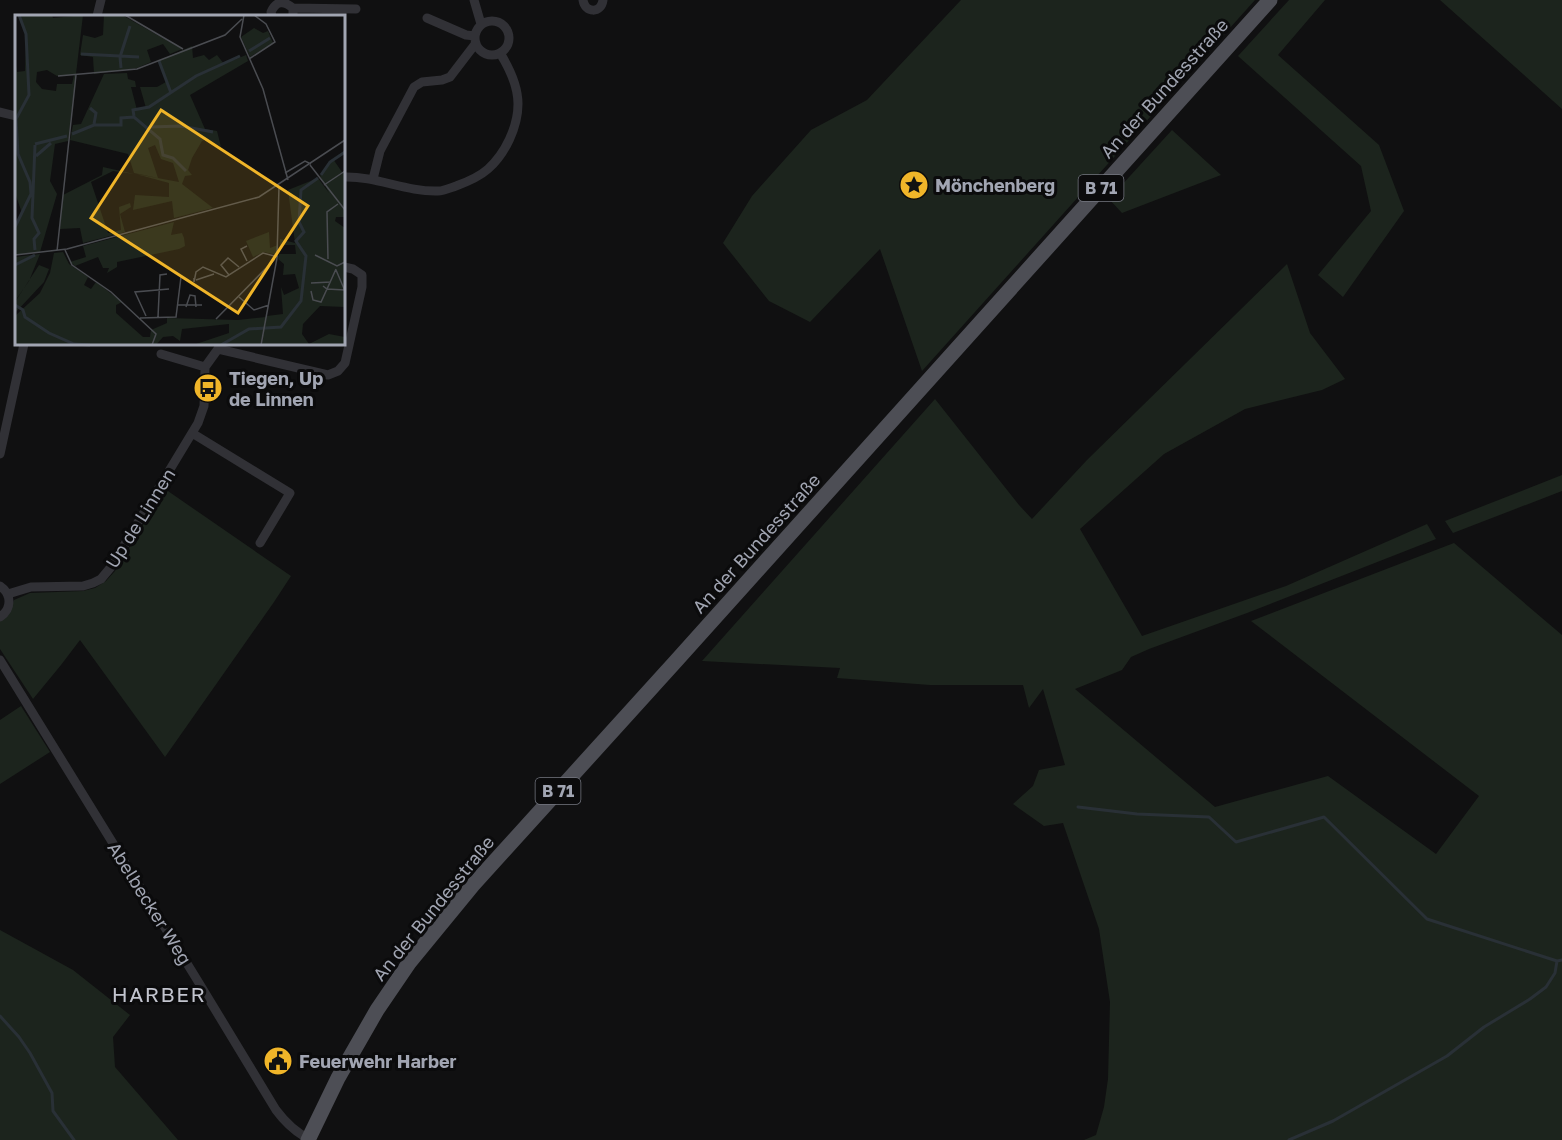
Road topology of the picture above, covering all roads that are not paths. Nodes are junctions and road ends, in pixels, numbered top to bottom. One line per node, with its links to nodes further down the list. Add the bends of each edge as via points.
1 (101, 0): 11 (street)
2 (474, 0): 13 (street)
3 (583, 0): 9 (street, via 587,9)
4 (603, 0): 9 (street)
5 (608, 0): 9 (street)
6 (1270, 0): 32 (main road, An der Bundesstraße / B 71, via 473,885 387,994 350,1054)
7 (270, 3): 10 (street, via 288,3)
8 (356, 9): 10 (street)
9 (598, 9)
10 (293, 12)
11 (98, 15)
12 (427, 18): 14 (street)
13 (481, 24): 14 (street); 15 (street, via 504,24 509,43)
14 (475, 39): 15 (street, via 483,53); 19 (street, via 450,77 414,87 380,151)
15 (500, 53): 19 (street, via 516,88 517,112 509,141 488,170 441,191 418,191)
16 (0, 112): 17 (street)
17 (15, 116)
18 (345, 177): 19 (street)
19 (373, 179)
20 (345, 267): 22 (street, via 362,275 362,287 345,363 338,371 328,375)
21 (24, 345): 26 (street)
22 (219, 346): 24 (street)
23 (162, 354): 24 (street)
24 (205, 367): 25 (street, Up de Linnen, via 204,406)
25 (192, 433): 27 (street, via 290,493); 29 (street, Up de Linnen, via 101,579 83,586 31,587)
26 (0, 454)
27 (260, 543)
28 (0, 586): 29 (street)
29 (8, 594): 30 (street, via 10,604)
30 (0, 617)
31 (0, 660): 32 (street, Abelbecker Weg, via 276,1110)
32 (308, 1139)

